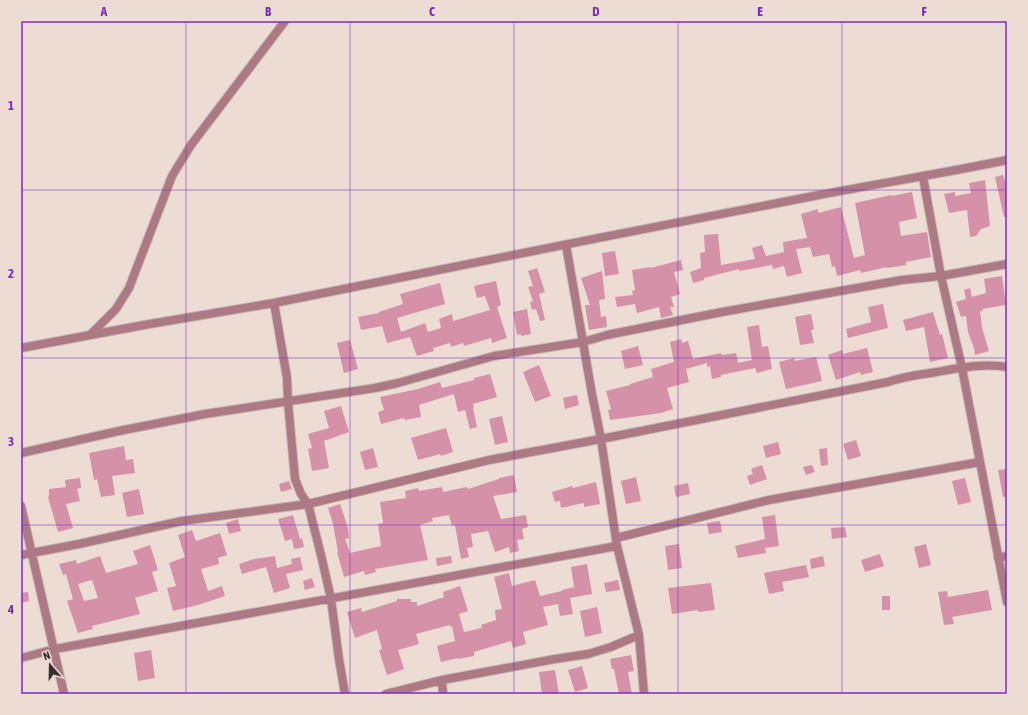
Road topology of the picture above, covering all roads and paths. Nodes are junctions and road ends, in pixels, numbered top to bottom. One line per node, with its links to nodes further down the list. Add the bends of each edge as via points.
1 (285, 21): 8 (street, via 191,145 172,176 129,288 116,309)
2 (1007, 160): 3 (street)
3 (922, 177): 4 (street); 6 (street)
4 (566, 245): 7 (street); 9 (street)
5 (1007, 264): 6 (street)
6 (941, 276): 9 (street, via 902,280 722,312); 12 (street)
7 (274, 303): 8 (street); 13 (street, via 287,378)
8 (90, 335): 10 (street)
9 (583, 342): 13 (street, via 494,356 398,383); 14 (street)
10 (21, 348)
11 (1007, 367): 12 (street)
12 (962, 368): 14 (street, via 918,374); 16 (street)
13 (288, 402): 15 (street, via 205,414); 17 (street, via 295,479)
14 (602, 439): 17 (street, via 489,460); 19 (street)
15 (21, 453)
16 (980, 462): 19 (street, via 769,500); 23 (street)
17 (308, 504): 20 (street, via 182,521); 24 (street)
18 (21, 506): 20 (street)
19 (616, 542): 24 (street); 26 (street)
20 (31, 552): 21 (street); 27 (street)
21 (21, 555)
22 (1007, 556): 23 (street)
23 (998, 558): 25 (street)
24 (331, 599): 27 (street); 30 (street)
25 (1007, 602)
26 (639, 635): 29 (street, via 588,654); 35 (street)
27 (55, 649): 28 (street); 31 (street)
28 (21, 658)
29 (442, 680): 33 (street); 34 (street)
30 (344, 692): 32 (street)
31 (64, 694)
32 (353, 694)
33 (386, 694)
34 (443, 694)
35 (644, 694)

